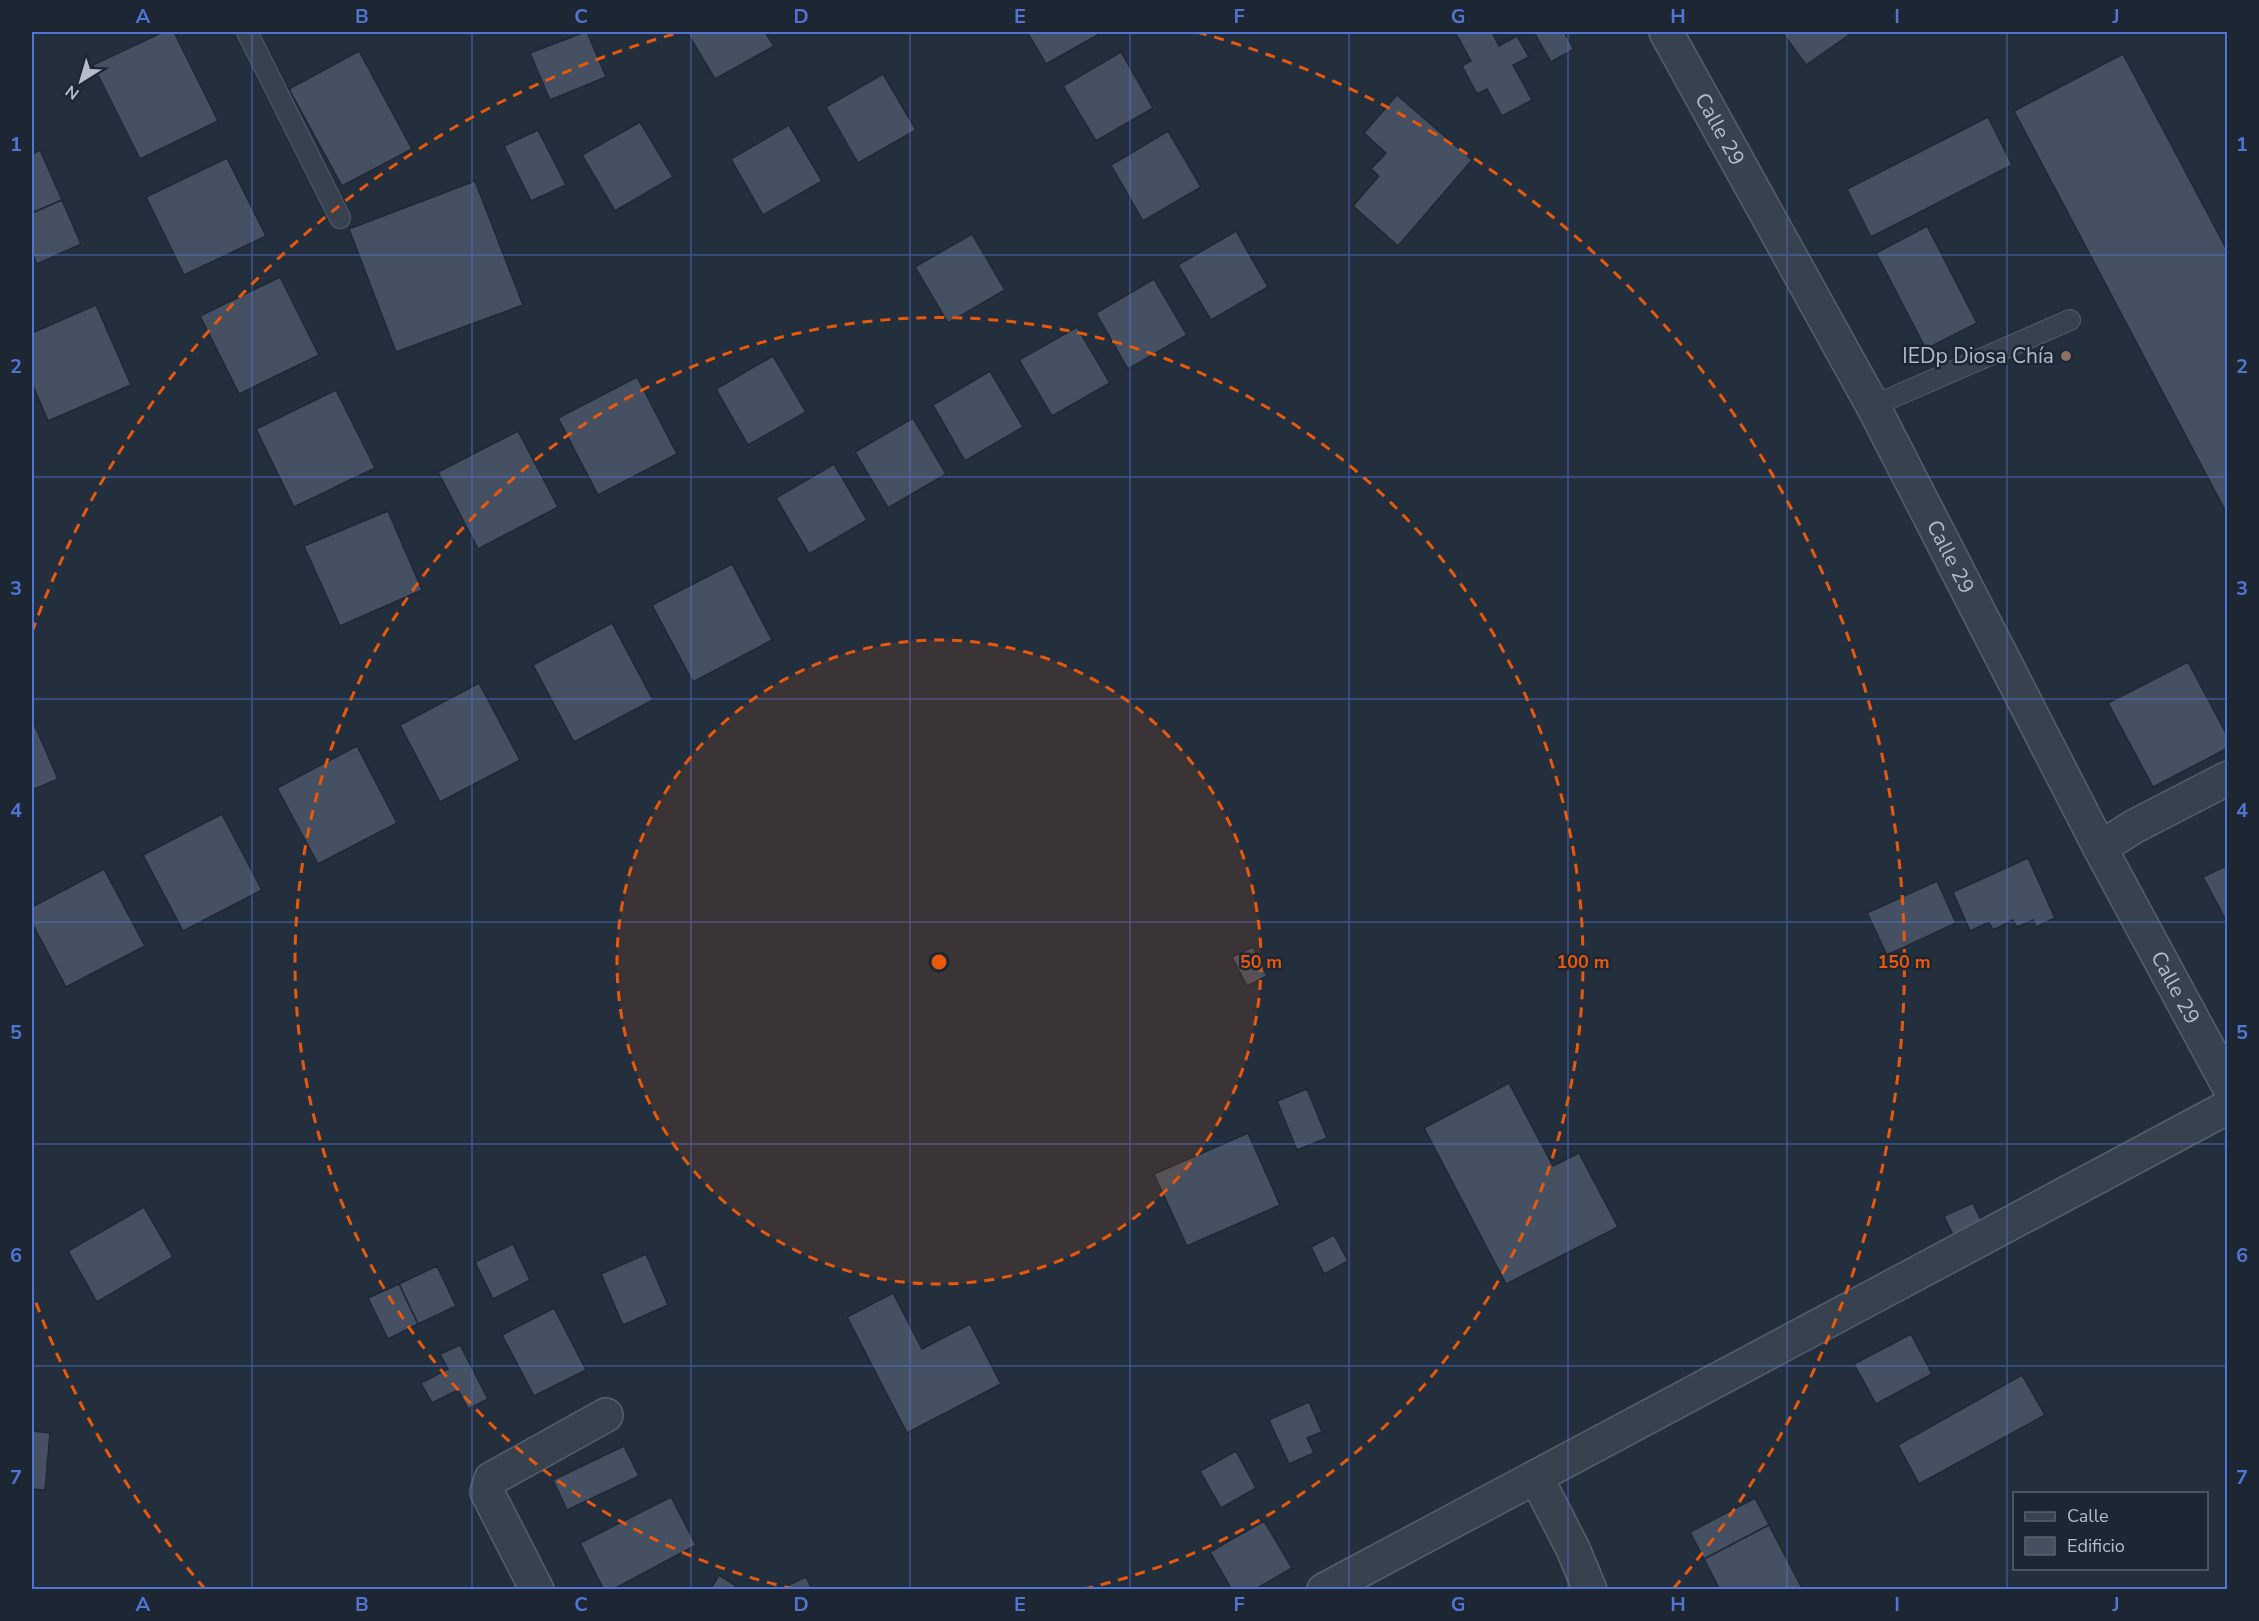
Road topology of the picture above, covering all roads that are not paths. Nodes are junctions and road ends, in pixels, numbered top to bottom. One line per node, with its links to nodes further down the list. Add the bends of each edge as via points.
1 (247, 32): 3 (lane)
2 (1666, 32): 5 (street, Calle 29)
3 (340, 218)
4 (2070, 320): 5 (lane)
5 (1873, 406): 7 (street, Calle 29)
6 (2228, 778): 7 (street)
7 (2100, 848): 8 (street, Calle 29)
8 (2228, 1085)
9 (2228, 1107): 11 (street)
10 (606, 1415): 12 (street, via 490,1479 488,1484 487,1492)
11 (1536, 1477): 13 (street); 14 (street)
12 (537, 1590)
13 (1324, 1590)
14 (1590, 1590)

